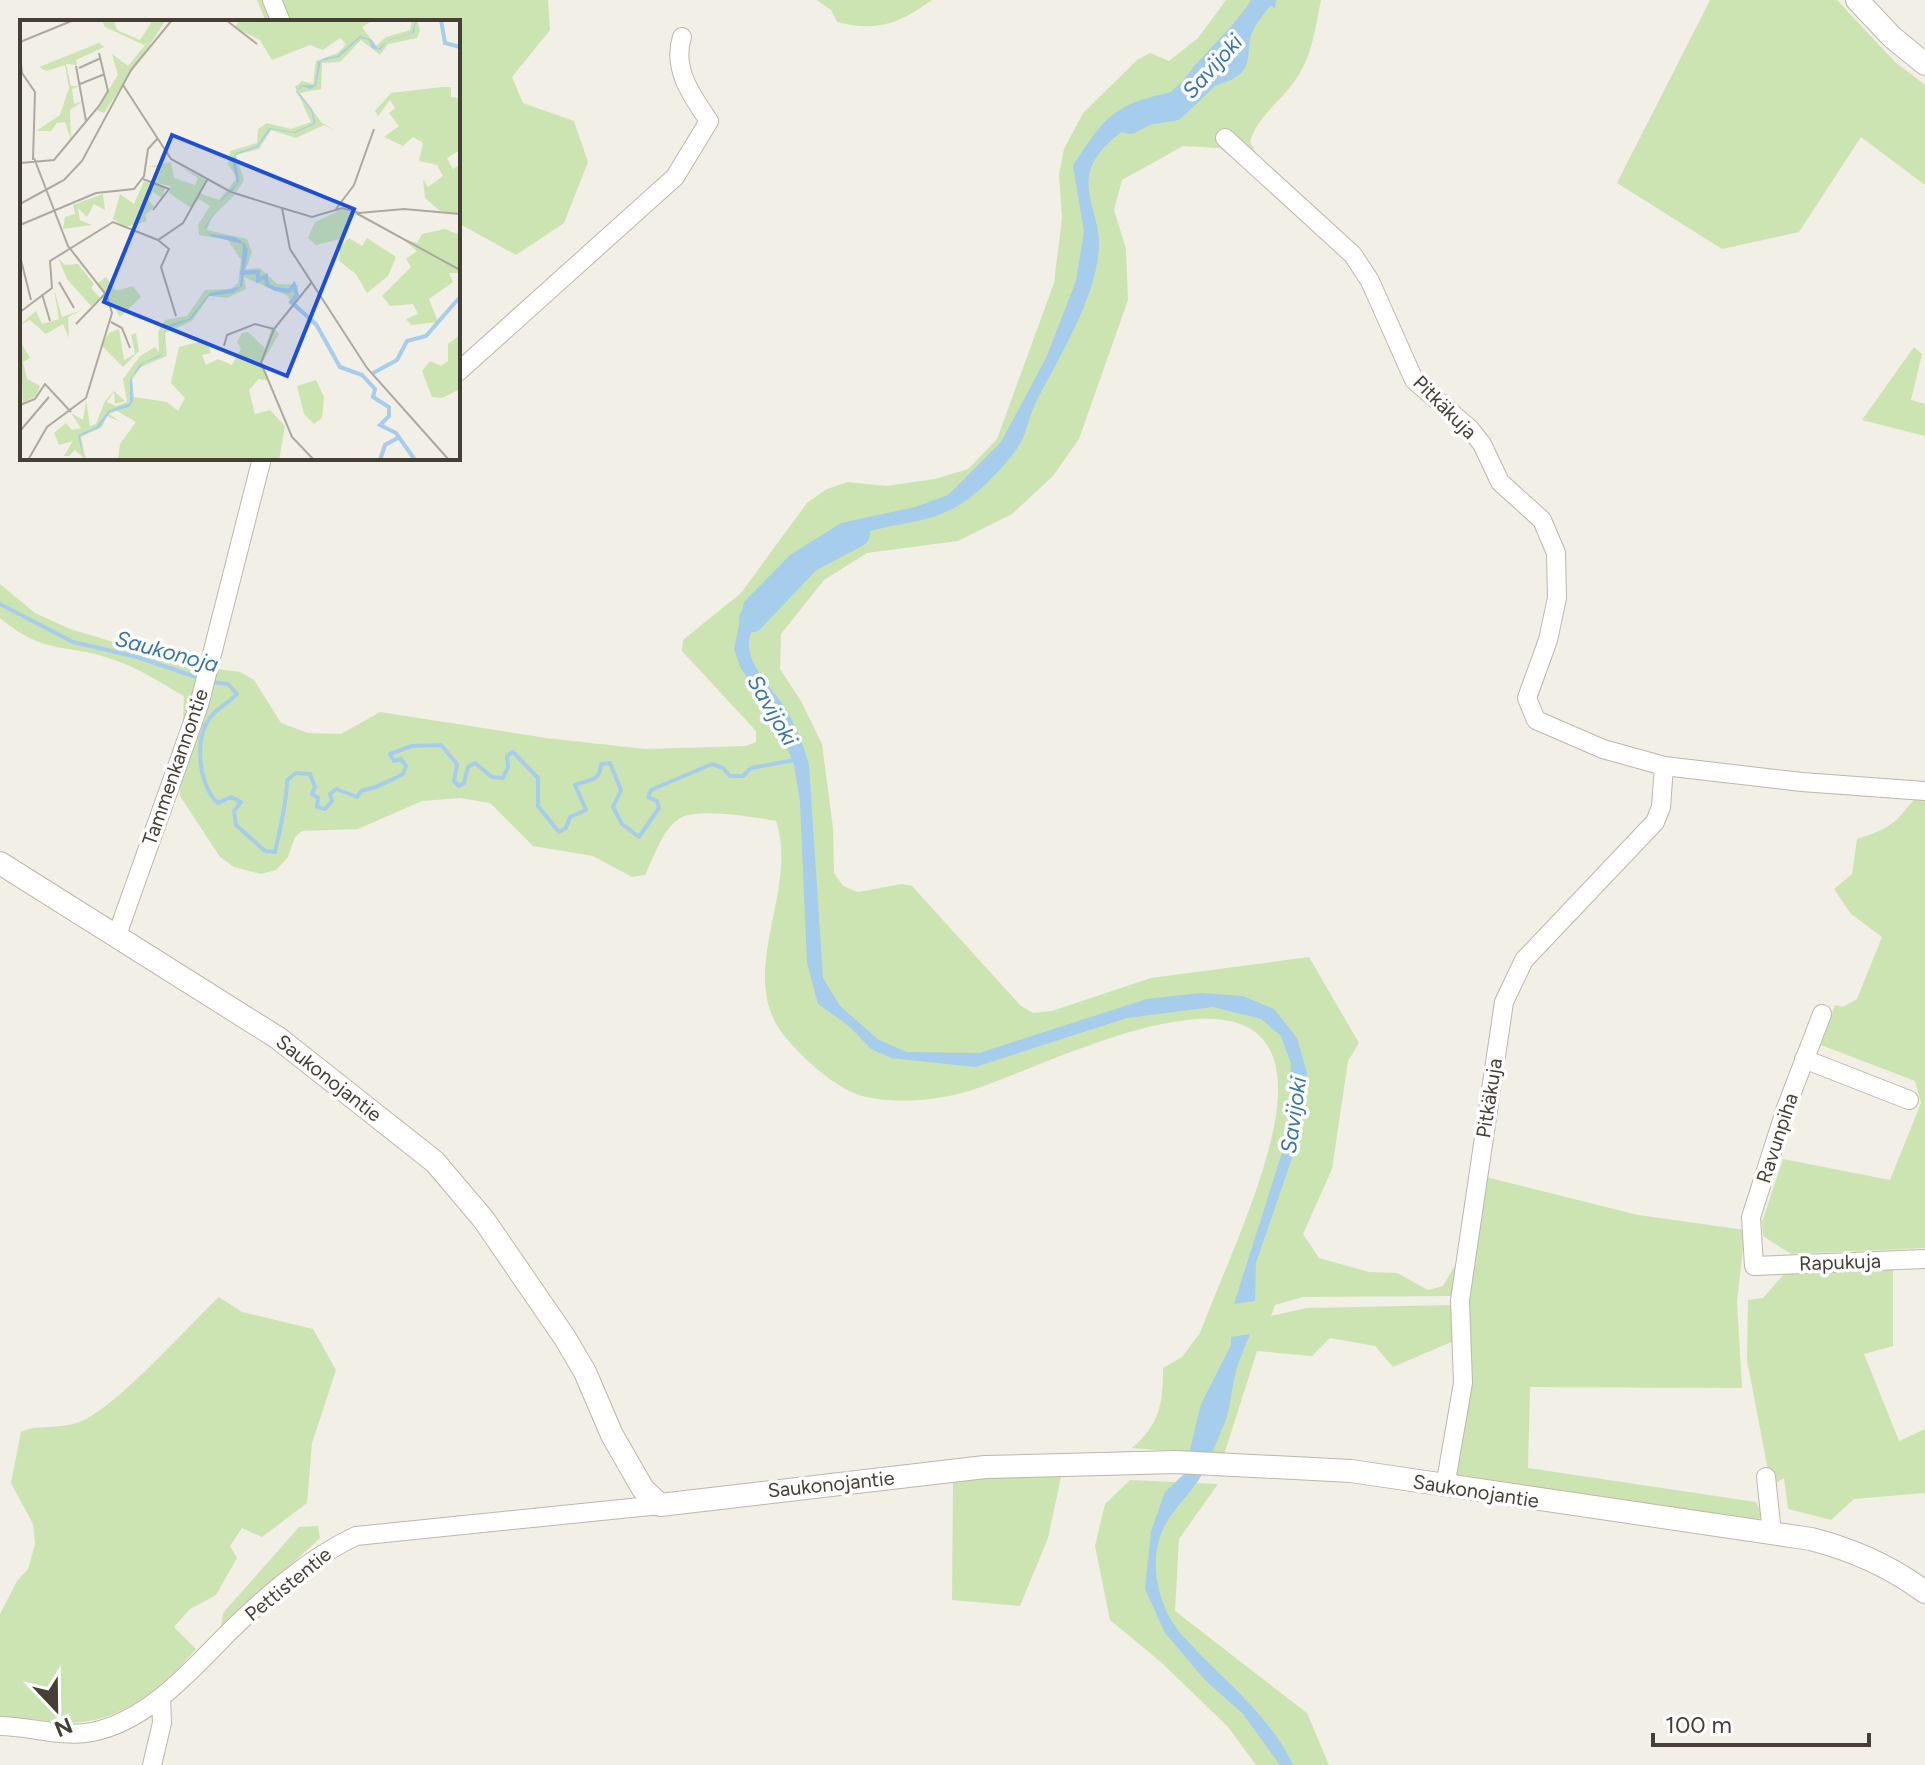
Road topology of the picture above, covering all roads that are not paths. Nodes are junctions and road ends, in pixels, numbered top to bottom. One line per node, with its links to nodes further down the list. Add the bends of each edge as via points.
1 (272, 0): 3 (street)
2 (1857, 0): 5 (street)
3 (280, 20)
4 (682, 37): 7 (street, via 676,54 683,78 709,121 690,154 657,195)
5 (1925, 64)
6 (1225, 138): 9 (street, Pitkäkuja, via 1353,255 1414,380 1470,429 1500,482 1542,520 1559,573 1548,640 1527,698 1536,720 1615,753)
7 (460, 370)
8 (261, 460): 12 (street, Tammenkannontie, via 203,690)
9 (1664, 766): 10 (street, Pitkäkuja); 19 (street, Pitkäkuja, via 1655,822 1524,960 1504,1002 1460,1300 1463,1383)
10 (1925, 791)
11 (0, 863): 12 (street, Saukonojantie)
12 (117, 935): 20 (street, Saukonojantie, via 278,1038 435,1162 484,1220 565,1338 612,1435 643,1489)
13 (1822, 1014): 14 (street, Ravunpiha)
14 (1804, 1059): 15 (street); 17 (street, Ravunpiha, via 1751,1217)
15 (1909, 1100)
16 (1925, 1259): 17 (street, Rapukuja)
17 (1754, 1266)
18 (1766, 1477): 21 (street)
19 (1445, 1487): 20 (street, Saukonojantie, via 1351,1471 1176,1462 985,1467); 21 (street, Saukonojantie)
20 (660, 1505): 23 (street, Pettistentie, via 356,1536 294,1575)
21 (1772, 1533): 22 (street, Saukonojantie, via 1845,1548 1887,1566)
22 (1925, 1592)
23 (161, 1697): 24 (street, Pettistentie, via 90,1733); 25 (street, via 162,1723)
24 (0, 1726)
25 (152, 1765)

